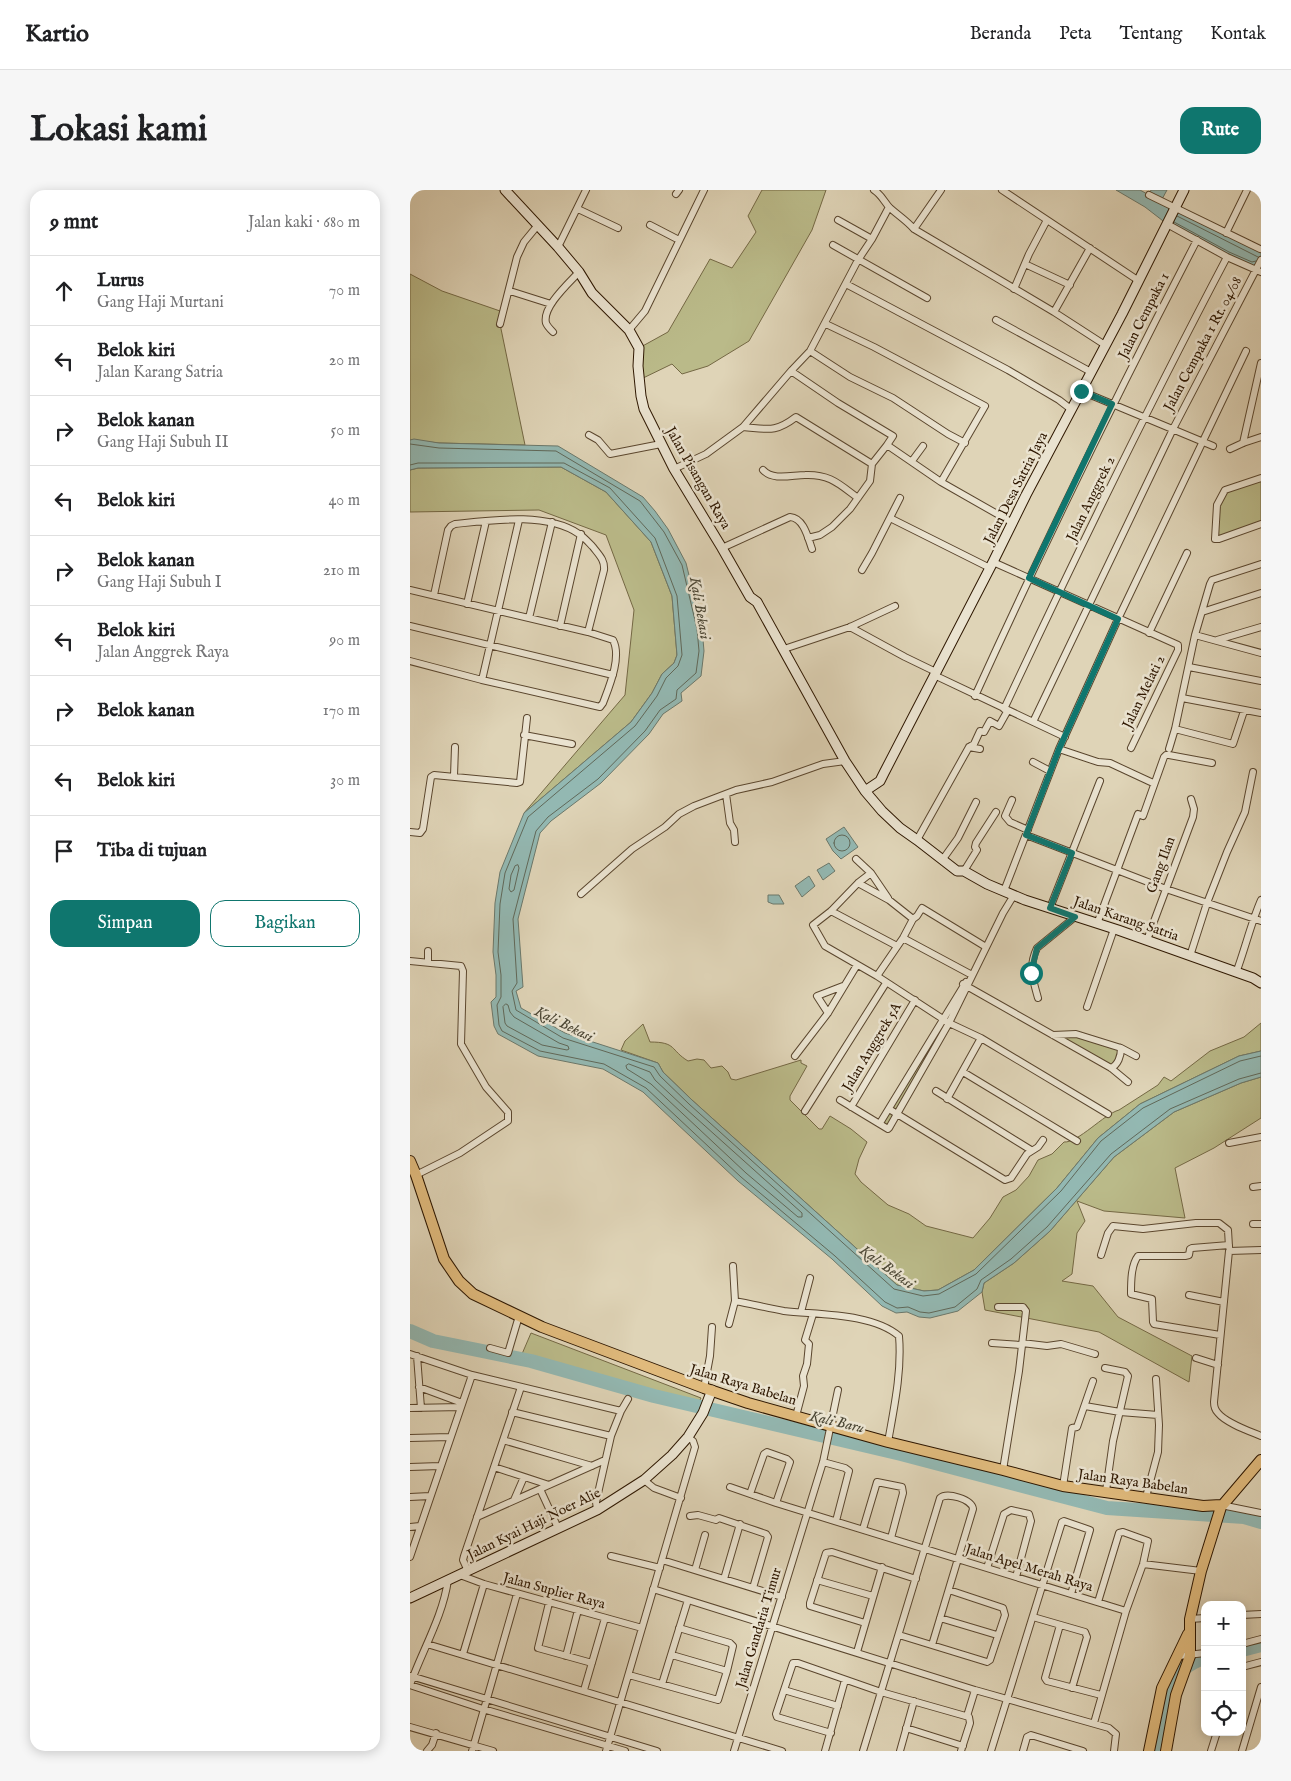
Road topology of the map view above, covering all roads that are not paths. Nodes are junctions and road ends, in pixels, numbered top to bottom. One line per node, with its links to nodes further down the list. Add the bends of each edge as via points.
1 (505, 190): 17 (street, Jalan Pisangan Raya)
2 (586, 190): 13 (street)
3 (704, 190): 23 (street)
4 (874, 190): 9 (street)
5 (941, 190): 20 (street)
6 (1002, 190): 15 (street)
7 (1184, 190): 12 (street, Jalan Desa Satria Jaya)
8 (1247, 190): 21 (street)
9 (882, 192): 11 (street)
10 (1149, 195): 12 (street)
11 (889, 207): 20 (street); 22 (street)
12 (1175, 208): 16 (street, Jalan Desa Satria Jaya); 21 (street)
13 (578, 209): 19 (street); 26 (street)
14 (838, 220): 22 (street)
15 (1047, 220): 27 (street); 32 (street)
16 (1167, 224): 24 (street); 35 (street, Jalan Desa Satria Jaya)
17 (538, 225): 26 (street, Jalan Pisangan Raya); 39 (street, via 520,250)
18 (650, 225): 23 (street)
19 (618, 228)
20 (914, 229): 38 (street)
21 (1226, 233): 28 (street)
22 (872, 239): 30 (street)
23 (679, 240): 46 (street, via 645,311)
24 (1197, 240): 29 (street); 55 (street, Jalan Cempaka 1)
25 (833, 246): 30 (street)
26 (558, 247): 34 (street, Jalan Pisangan Raya)
27 (1090, 248): 35 (street); 37 (street)
28 (1261, 248)
29 (1227, 257): 33 (street); 57 (street, Jalan Anggrek 2)
30 (858, 260): 36 (street); 40 (street)
31 (1261, 260): 33 (street, Jalan Cempaka 1 Rt. 04/08)
32 (1024, 264): 37 (street); 38 (street)
33 (1258, 271): 59 (street, Jalan Cempaka 1 Rt. 04/08)
34 (579, 272): 41 (street); 46 (street, Jalan Pisangan Raya, via 592,292)
35 (1139, 281): 48 (street, Jalan Desa Satria Jaya)
36 (846, 284): 45 (street); 56 (street, via 1008,370)
37 (1070, 285): 42 (street)
38 (1014, 288): 42 (street)
39 (510, 291): 41 (street); 44 (street)
40 (927, 298)
41 (551, 304): 47 (street, via 546,323)
42 (1054, 312): 48 (street)
43 (996, 320): 53 (street)
44 (500, 324)
45 (826, 324): 49 (street); 64 (street, via 985,406)
46 (629, 330): 65 (street, Jalan Pisangan Raya, via 639,348 644,409)
47 (553, 332)
48 (1105, 345): 53 (street, Jalan Desa Satria Jaya)
49 (810, 351): 52 (street); 64 (street)
50 (1246, 351): 62 (street)
51 (1261, 363): 63 (street)
52 (791, 371): 58 (street); 66 (street, via 892,436)
53 (1091, 372): 54 (street, Jalan Desa Satria Jaya)
54 (1081, 391): 55 (street); 56 (street, Jalan Desa Satria Jaya)
55 (1112, 404): 57 (street); 92 (street, Jalan Cempaka 1)
56 (1072, 410): 82 (street, Jalan Desa Satria Jaya)
57 (1145, 418): 59 (street); 94 (street, Jalan Anggrek 2)
58 (743, 427): 71 (street, via 773,429 785,426 796,417); 72 (street, via 706,454)
59 (1172, 429): 62 (street); 99 (street, Jalan Cempaka 1 Rt. 04/08)
60 (589, 436): 65 (street, via 598,440 610,454)
61 (1261, 437): 63 (street)
62 (1203, 442): 68 (street); 103 (street)
63 (1243, 442): 69 (street)
64 (965, 443): 75 (street)
65 (661, 444): 72 (street, Jalan Pisangan Raya)
66 (887, 446): 70 (street); 71 (street)
67 (923, 446): 70 (street)
68 (1213, 446)
69 (1230, 449)
70 (912, 461): 75 (street)
71 (872, 464): 76 (street, via 870,481)
72 (674, 469): 86 (street, Jalan Pisangan Raya)
73 (763, 470): 76 (street, via 772,476 827,477)
74 (1261, 478): 83 (street, via 1225,490 1217,505 1214,539)
75 (941, 482): 82 (street)
76 (858, 498): 85 (street, via 832,527)
77 (900, 498): 78 (street)
78 (890, 518): 90 (street); 91 (street)
79 (519, 520): 80 (street); 81 (street); 100 (street)
80 (486, 521): 96 (street, via 456,524 450,528); 97 (street)
81 (552, 522): 84 (street); 102 (street)
82 (1013, 523): 90 (street, Jalan Desa Satria Jaya)
83 (1261, 524)
84 (580, 534): 105 (street); 108 (street, via 604,564)
85 (808, 538): 86 (street, via 800,521 790,517); 87 (street)
86 (722, 548): 113 (street, Jalan Pisangan Raya)
87 (812, 549)
88 (1187, 553): 109 (street)
89 (1261, 564): 101 (street, via 1212,580)
90 (992, 565): 92 (street); 117 (street, Jalan Desa Satria Jaya)
91 (862, 570)
92 (1029, 578): 94 (street); 121 (street, Jalan Cempaka 1)
93 (410, 590): 96 (street)
94 (1058, 592): 99 (street); 123 (street, Jalan Anggrek 2)
95 (1261, 593): 101 (street)
96 (434, 595): 97 (street)
97 (467, 604): 100 (street)
98 (895, 606): 106 (street)
99 (1089, 606): 103 (street); 127 (street, Jalan Cempaka 1 Rt. 04/08)
100 (498, 611): 102 (street); 112 (street)
101 (1202, 612): 110 (street)
102 (529, 618): 105 (street)
103 (1118, 619): 109 (street); 130 (street)
104 (410, 626): 112 (street)
105 (560, 626): 108 (street)
106 (850, 627): 113 (street); 117 (street)
107 (1261, 627): 111 (street)
108 (588, 632): 118 (street, via 614,642)
109 (1149, 632): 134 (street, Jalan Melati 2, via 1178,647)
110 (1195, 635): 111 (street); 116 (street)
111 (1217, 640): 114 (street)
112 (490, 645): 118 (street); 119 (street)
113 (784, 649): 138 (street, Jalan Pisangan Raya)
114 (1261, 653)
115 (410, 661): 119 (street)
116 (1189, 667): 120 (street); 122 (street)
117 (935, 673): 121 (street); 146 (street, Jalan Desa Satria Jaya, via 880,781)
118 (613, 675): 119 (street, via 600,707)
119 (482, 680)
120 (1261, 681)
121 (975, 696): 123 (street)
122 (1182, 698): 124 (street); 128 (street)
123 (1006, 710): 127 (street); 133 (street, via 1000,725 990,722)
124 (1244, 711): 125 (street); 128 (street, via 1233,744)
125 (1261, 713)
126 (527, 718): 129 (street)
127 (1033, 722): 130 (street)
128 (1175, 729): 137 (street)
129 (524, 735): 131 (street); 143 (street, via 520,782)
130 (1065, 738): 136 (street)
131 (572, 744)
132 (455, 747): 143 (street)
133 (969, 747): 135 (street); 154 (street)
134 (1131, 748)
135 (980, 749)
136 (1059, 749): 141 (street); 145 (street, via 1110,763)
137 (1169, 749)
138 (845, 761): 146 (street, Jalan Pisangan Raya); 147 (street, via 823,764)
139 (1033, 762): 141 (street)
140 (1212, 764): 145 (street, via 1166,754)
141 (1050, 771): 153 (street)
142 (1253, 772): 169 (street, via 1245,812)
143 (454, 776): 152 (street, via 431,777 423,829 420,833)
144 (1100, 781): 156 (street)
145 (1154, 784): 159 (street, via 1142,816 1138,814)
146 (865, 791): 154 (street, Jalan Karang Satria, via 900,828)
147 (726, 794): 155 (street); 165 (street, via 679,814 632,849)
148 (1190, 799): 163 (street, Gang Ilan, via 1194,808 1192,816)
149 (1012, 800): 153 (street, via 1004,816)
150 (976, 802): 158 (street)
151 (996, 812): 160 (street, via 976,843 977,850)
152 (410, 832)
153 (1027, 832): 156 (street); 164 (street)
154 (917, 840): 158 (street, Jalan Karang Satria)
155 (735, 842)
156 (1072, 853): 159 (street); 170 (street)
157 (856, 859): 161 (street)
158 (943, 860): 160 (street, Jalan Karang Satria, via 957,871)
159 (1118, 869): 163 (street); 176 (street)
160 (964, 871): 164 (street, Jalan Karang Satria)
161 (871, 873): 162 (street); 167 (street)
162 (858, 884): 167 (street); 171 (street)
163 (1166, 888): 169 (street); 179 (street, Gang Ilan)
164 (1004, 891): 166 (street, Jalan Karang Satria)
165 (581, 894)
166 (1014, 895): 170 (street, Jalan Karang Satria); 181 (street)
167 (889, 900): 174 (street)
168 (1261, 900): 173 (street)
169 (1207, 903): 173 (street); 183 (street)
170 (1050, 908): 172 (street, Jalan Karang Satria)
171 (831, 910): 180 (street); 186 (street, via 813,925 825,946)
172 (1075, 917): 176 (street, Jalan Karang Satria); 194 (street, via 1035,952 1031,973)
173 (1253, 918): 175 (street); 187 (street)
174 (913, 919): 178 (street); 181 (street, via 922,908)
175 (1261, 921)
176 (1097, 924): 177 (street, Jalan Karang Satria)
177 (1114, 929): 179 (street, Jalan Karang Satria); 196 (street)
178 (903, 938): 180 (street); 189 (street)
179 (1147, 940): 183 (street, Jalan Karang Satria)
180 (897, 946): 188 (street)
181 (986, 947): 189 (street)
182 (428, 951): 185 (street)
183 (1190, 956): 187 (street, Jalan Karang Satria)
184 (410, 961): 185 (street)
185 (428, 962): 223 (street, via 461,966 461,1044 486,1087 509,1117 508,1121 467,1149)
186 (857, 965): 188 (street); 192 (street)
187 (1236, 972): 191 (street, Jalan Karang Satria)
188 (877, 976): 190 (street)
189 (971, 977): 193 (street)
190 (886, 983): 195 (street); 213 (street)
191 (1261, 984)
192 (843, 986): 197 (street); 197 (street, via 817,996)
193 (965, 986): 198 (street); 199 (street); 200 (street)
194 (1038, 998)
195 (915, 1000): 198 (street); 211 (street, Jalan Anggrek 5A)
196 (1086, 1007)
197 (828, 1013): 203 (street)
198 (943, 1018): 199 (street); 212 (street)
199 (949, 1023): 201 (street); 215 (street)
200 (1052, 1035): 202 (street, via 1076,1034); 205 (street)
201 (981, 1038): 206 (street); 214 (street)
202 (1121, 1048): 204 (street); 205 (street, via 1117,1062)
203 (795, 1056)
204 (1136, 1056)
205 (1111, 1068): 207 (street)
206 (963, 1072): 209 (street); 219 (street)
207 (1128, 1082)
208 (936, 1091): 209 (street)
209 (947, 1099): 221 (street)
210 (840, 1100): 211 (street)
211 (851, 1107): 216 (street)
212 (889, 1110): 215 (street); 216 (street)
213 (805, 1111)
214 (1108, 1114)
215 (897, 1115): 216 (street, via 888,1129); 221 (street, via 1005,1180 1011,1178)
216 (880, 1123)
217 (1261, 1137): 220 (street)
218 (1043, 1140): 221 (street)
219 (1077, 1141)
220 (1229, 1143)
221 (1031, 1150)
222 (410, 1161): 223 (main road, Jalan Raya Babelan)
223 (416, 1175): 239 (main road, Jalan Raya Babelan, via 444,1259 459,1281 473,1294)
224 (1261, 1186): 225 (street)
225 (1253, 1187)
226 (1253, 1224): 227 (street)
227 (1261, 1224)
228 (1229, 1248): 229 (street); 230 (street, via 1228,1230 1219,1223 1143,1229 1116,1226 1111,1228); 235 (street); 242 (street, via 1192,1248 1185,1256 1138,1256 1132,1272 1131,1294 1152,1299 1154,1324)
229 (1261, 1250)
230 (1100, 1255)
231 (733, 1266): 234 (street)
232 (810, 1278): 237 (street)
233 (1189, 1295): 235 (street)
234 (735, 1301): 237 (street); 240 (street)
235 (1224, 1302): 242 (street)
236 (998, 1307): 244 (street, via 1026,1308)
237 (801, 1312): 238 (street)
238 (813, 1314): 267 (street, via 806,1340 809,1344 808,1364); 275 (street, via 854,1318 881,1325 899,1336 898,1378)
239 (519, 1316): 245 (street, via 508,1353); 256 (main road, Jalan Raya Babelan)
240 (729, 1324)
241 (712, 1327): 256 (street)
242 (1220, 1335): 249 (street)
243 (992, 1343): 244 (street)
244 (1022, 1344): 246 (street, via 1061,1344); 283 (street)
245 (490, 1348)
246 (1095, 1354)
247 (413, 1355): 251 (street); 254 (street)
248 (1196, 1358): 249 (street)
249 (1218, 1365): 270 (street, via 1214,1402 1218,1414)
250 (1105, 1368): 265 (street, via 1127,1373)
251 (472, 1375): 255 (street); 259 (street)
252 (1156, 1379): 266 (street)
253 (1093, 1381): 260 (street)
254 (419, 1386): 259 (street); 262 (street)
255 (521, 1387): 263 (street); 264 (street)
256 (708, 1389): 267 (main road, Jalan Raya Babelan); 272 (street, Jalan Kyai Haji Noer Alie, via 703,1413)
257 (838, 1390): 268 (street, Jalan Gandaria Timur)
258 (628, 1398): 263 (street)
259 (462, 1405): 262 (street); 271 (street)
260 (1085, 1406): 265 (street); 287 (street, via 1077,1428 1072,1428)
261 (410, 1408): 262 (street)
262 (421, 1408)
263 (622, 1411): 269 (street)
264 (512, 1412): 269 (street); 274 (street)
265 (1120, 1412): 266 (street); 290 (street)
266 (1158, 1415): 294 (street, via 1158,1452)
267 (796, 1416): 268 (main road, Jalan Raya Babelan)
268 (832, 1427): 275 (main road, Jalan Raya Babelan); 278 (street, Jalan Gandaria Timur)
269 (611, 1436): 276 (street)
270 (1261, 1436)
271 (450, 1437): 273 (street); 279 (street)
272 (688, 1437): 285 (street, Jalan Kyai Haji Noer Alie); 295 (street, via 695,1447)
273 (410, 1438)
274 (503, 1440): 280 (street); 282 (street)
275 (888, 1442): 283 (main road, Jalan Raya Babelan)
276 (605, 1460): 280 (street); 299 (street)
277 (1261, 1460): 298 (main road)
278 (823, 1462): 300 (street, Jalan Gandaria Timur); 304 (street, via 849,1471)
279 (440, 1466): 281 (street); 292 (street)
280 (592, 1466): 286 (street)
281 (410, 1467)
282 (494, 1467): 284 (street); 302 (street)
283 (1003, 1470): 287 (main road, Jalan Raya Babelan)
284 (524, 1477): 286 (street); 296 (street)
285 (644, 1480): 295 (street, via 654,1488); 299 (street, Jalan Kyai Haji Noer Alie)
286 (550, 1485): 289 (street)
287 (1063, 1486): 290 (main road, Jalan Raya Babelan)
288 (730, 1487): 291 (street, Jalan Apel Merah Raya)
289 (540, 1489): 296 (street); 308 (street)
290 (1106, 1491): 294 (main road, Jalan Raya Babelan)
291 (750, 1494): 297 (street, Jalan Apel Merah Raya); 297 (street, via 767,1452 790,1462)
292 (430, 1496): 293 (street); 306 (street)
293 (410, 1497)
294 (1146, 1497): 298 (main road, Jalan Raya Babelan)
295 (681, 1498): 316 (street)
296 (514, 1500): 302 (street)
297 (776, 1503): 300 (street, Jalan Apel Merah Raya)
298 (1221, 1506): 301 (street); 323 (main road)
299 (597, 1510): 308 (street, Jalan Kyai Haji Noer Alie)
300 (808, 1512): 304 (street, Jalan Apel Merah Raya); 338 (street, Jalan Gandaria Timur)
301 (1261, 1513)
302 (477, 1516): 322 (street, via 463,1560)
303 (690, 1516): 305 (street, via 719,1518)
304 (836, 1521): 309 (street, Jalan Apel Merah Raya)
305 (740, 1524): 326 (street); 332 (street, via 764,1532 768,1537)
306 (420, 1526): 307 (street); 314 (street)
307 (410, 1527)
308 (558, 1528): 322 (street, Jalan Kyai Haji Noer Alie)
309 (863, 1529): 311 (street, Jalan Apel Merah Raya); 311 (street, via 877,1482 902,1487)
310 (705, 1535): 321 (street)
311 (891, 1538): 312 (street, Jalan Apel Merah Raya)
312 (925, 1548): 315 (street, Jalan Apel Merah Raya); 315 (street, via 940,1498 947,1495 970,1502 972,1505); 327 (street)
313 (611, 1556): 319 (street)
314 (410, 1557)
315 (958, 1559): 320 (street, Jalan Apel Merah Raya); 334 (street)
316 (662, 1560): 319 (street); 321 (street)
317 (1143, 1564): 323 (street); 341 (street, via 1148,1542 1119,1533); 344 (street)
318 (882, 1567): 327 (street); 329 (street, via 828,1552 824,1555); 337 (street)
319 (660, 1568): 333 (street)
320 (987, 1568): 325 (street, Jalan Apel Merah Raya); 325 (street, via 1004,1514 1012,1510 1029,1514 1031,1521)
321 (695, 1570): 326 (street)
322 (468, 1571): 324 (street, Jalan Kyai Haji Noer Alie)
323 (1201, 1571): 352 (main road)
324 (460, 1576): 328 (street, Jalan Kyai Haji Noer Alie); 330 (street, Jalan Suplier Raya)
325 (1016, 1577): 331 (street, Jalan Apel Merah Raya)
326 (724, 1579): 332 (street)
327 (916, 1579): 357 (street)
328 (448, 1580): 339 (street, Jalan Kyai Haji Noer Alie); 361 (street)
329 (817, 1580): 337 (street); 351 (street, via 810,1603 812,1608)
330 (484, 1584): 335 (street, Jalan Suplier Raya); 364 (street)
331 (1042, 1585): 336 (street, Jalan Apel Merah Raya); 336 (street, via 1064,1520 1090,1530); 347 (street)
332 (753, 1588): 338 (street)
333 (654, 1589): 340 (street); 355 (street)
334 (949, 1590): 349 (street); 358 (street, via 1003,1608)
335 (518, 1594): 342 (street, Jalan Suplier Raya); 373 (street)
336 (1071, 1594): 341 (street, Jalan Apel Merah Raya)
337 (873, 1596): 351 (street)
338 (782, 1597): 354 (street, Jalan Gandaria Timur)
339 (410, 1598)
340 (688, 1600): 354 (street); 356 (street)
341 (1098, 1602): 344 (street, Jalan Apel Merah Raya)
342 (549, 1603): 343 (street, Jalan Suplier Raya); 367 (street, via 538,1648)
343 (578, 1610): 348 (street, Jalan Suplier Raya); 367 (street)
344 (1126, 1611): 387 (street)
345 (1261, 1614): 346 (street)
346 (1246, 1615)
347 (1033, 1616): 353 (street); 389 (street)
348 (606, 1618): 355 (street, Jalan Suplier Raya); 371 (street)
349 (940, 1618): 358 (street); 362 (street)
350 (1201, 1619): 352 (street)
351 (865, 1623): 363 (street)
352 (1191, 1623): 368 (main road); 369 (main road)
353 (1060, 1625): 382 (street, via 1045,1678); 382 (street, via 1087,1635)
354 (773, 1627): 363 (street); 402 (street, Jalan Gandaria Timur)
355 (642, 1628): 376 (street)
356 (679, 1628): 365 (street); 375 (street, via 730,1643 733,1647)
357 (899, 1635): 362 (street); 372 (street)
358 (997, 1635): 362 (street, via 988,1661)
359 (1261, 1639): 360 (street)
360 (1246, 1643)
361 (427, 1644): 364 (street); 377 (street)
362 (932, 1645)
363 (857, 1652): 372 (street)
364 (463, 1654): 373 (street)
365 (672, 1654): 375 (street); 379 (street)
366 (1201, 1654): 369 (street)
367 (566, 1656): 371 (street)
368 (1179, 1656): 369 (street); 420 (main road, via 1162,1688)
369 (1190, 1658): 421 (main road, via 1180,1680)
370 (1261, 1662): 374 (street)
371 (592, 1663): 383 (street)
372 (890, 1663): 385 (street); 386 (street)
373 (497, 1664): 383 (street); 388 (street)
374 (1246, 1666)
375 (727, 1671): 379 (street, via 720,1697 716,1700)
376 (629, 1675): 379 (street); 390 (street)
377 (412, 1676): 380 (street); 388 (street)
378 (845, 1680): 384 (street, via 795,1663); 386 (street); 392 (street)
379 (662, 1684)
380 (410, 1685): 393 (street)
381 (1261, 1687): 423 (street)
382 (1072, 1688): 387 (street)
383 (584, 1690): 390 (street)
384 (784, 1690): 392 (street); 398 (street, via 777,1717)
385 (975, 1690): 389 (street); 394 (street)
386 (882, 1692): 391 (street); 414 (street)
387 (1101, 1695): 395 (street)
388 (486, 1699): 393 (street); 401 (street)
389 (1008, 1700): 395 (street); 416 (street)
390 (621, 1702): 401 (street); 402 (street)
391 (914, 1702): 394 (street); 397 (street)
392 (838, 1706): 398 (street)
393 (483, 1709): 404 (street); 405 (street)
394 (967, 1716): 406 (street, via 971,1720)
395 (1094, 1723): 419 (street, via 1116,1734)
396 (410, 1727): 399 (street)
397 (906, 1728): 406 (street); 415 (street)
398 (830, 1733): 413 (street)
399 (436, 1734): 403 (street); 404 (street)
400 (1216, 1736): 422 (street)
401 (611, 1737): 405 (street); 410 (street)
402 (738, 1738): 411 (street, Jalan Gandaria Timur); 412 (street)
403 (432, 1748): 407 (street)
404 (473, 1748): 408 (street)
405 (607, 1748): 409 (street)
406 (962, 1749)
407 (427, 1751)
408 (493, 1751)
409 (626, 1751)
410 (658, 1751)
411 (734, 1751)
412 (782, 1751)
413 (826, 1751)
414 (863, 1751)
415 (900, 1751)
416 (991, 1751)
417 (1023, 1751): 418 (street, via 1030,1736)
418 (1083, 1751)
419 (1114, 1751)
420 (1149, 1751)
421 (1166, 1751)
422 (1211, 1751)
423 (1242, 1751)

